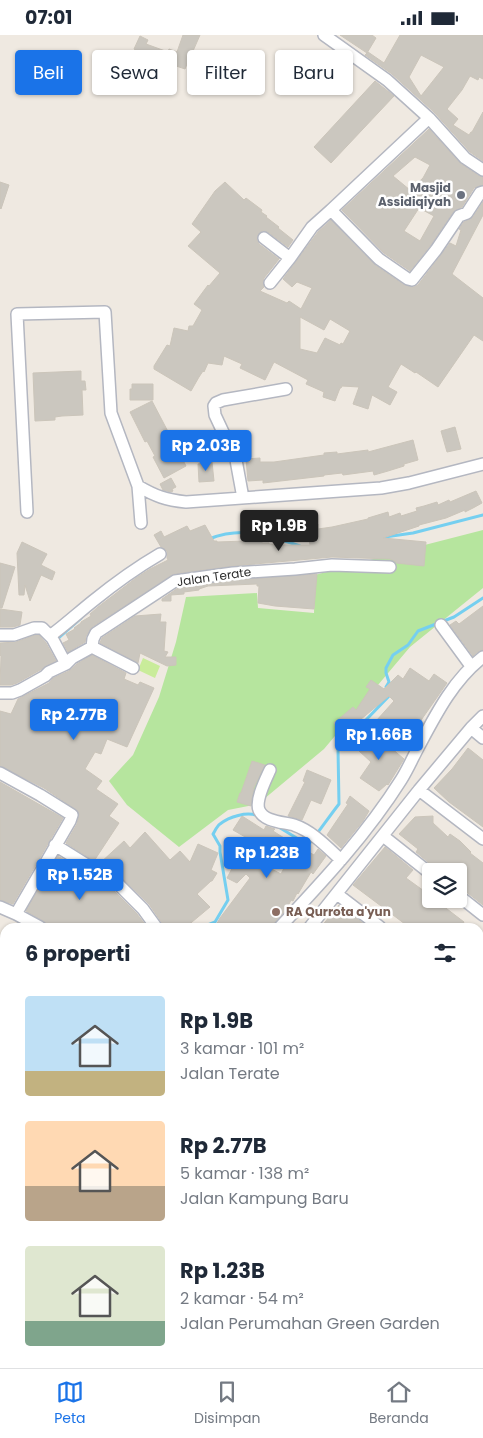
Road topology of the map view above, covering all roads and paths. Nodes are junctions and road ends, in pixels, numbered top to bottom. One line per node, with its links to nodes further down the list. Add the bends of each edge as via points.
1 (324, 35): 2 (street, via 387,81)
2 (429, 118): 3 (street, via 465,158); 5 (street)
3 (483, 170)
4 (483, 192): 5 (street, via 467,213 459,216 414,280 379,259)
5 (331, 210): 7 (street, via 312,227)
6 (264, 238): 7 (street)
7 (290, 258): 8 (street)
8 (270, 283)
9 (286, 389): 12 (street, via 224,400 214,406 236,460)
10 (483, 463): 12 (street, via 409,483)
11 (138, 486): 12 (street, via 167,500 186,502); 13 (street, via 111,413 105,312 17,314); 14 (street)
12 (242, 498)
13 (27, 512)
14 (141, 523)
15 (160, 554): 19 (street, via 92,602 62,628)
16 (390, 567): 20 (street, Jalan Terate, via 332,565 174,581 96,633)
17 (441, 625): 23 (street)
18 (0, 635): 19 (street, via 14,635 37,627 42,628)
19 (53, 641): 22 (street)
20 (92, 647): 22 (street, Jalan Terate); 24 (street)
21 (483, 657): 23 (street)
22 (66, 664): 25 (street, Jalan Terate, via 20,690)
23 (471, 666): 31 (street, via 443,703)
24 (133, 668)
25 (0, 693)
26 (483, 717): 27 (street)
27 (471, 728): 28 (street); 32 (street)
28 (483, 738)
29 (270, 769): 36 (street, via 258,801 261,813 309,833)
30 (0, 773): 35 (street, via 72,815)
31 (396, 787): 32 (street); 36 (street)
32 (416, 794): 33 (street); 34 (street)
33 (382, 836): 37 (street); 38 (street)
34 (483, 839)
35 (55, 845): 41 (street); 44 (street, via 118,885)
36 (341, 860): 45 (street)
37 (422, 867)
38 (337, 894): 46 (street); 47 (street)
39 (467, 902): 42 (street)
40 (0, 907): 41 (street)
41 (16, 915): 43 (street)
42 (483, 915)
43 (32, 923)
44 (153, 923)
45 (284, 923)
46 (313, 923)
47 (375, 923)

